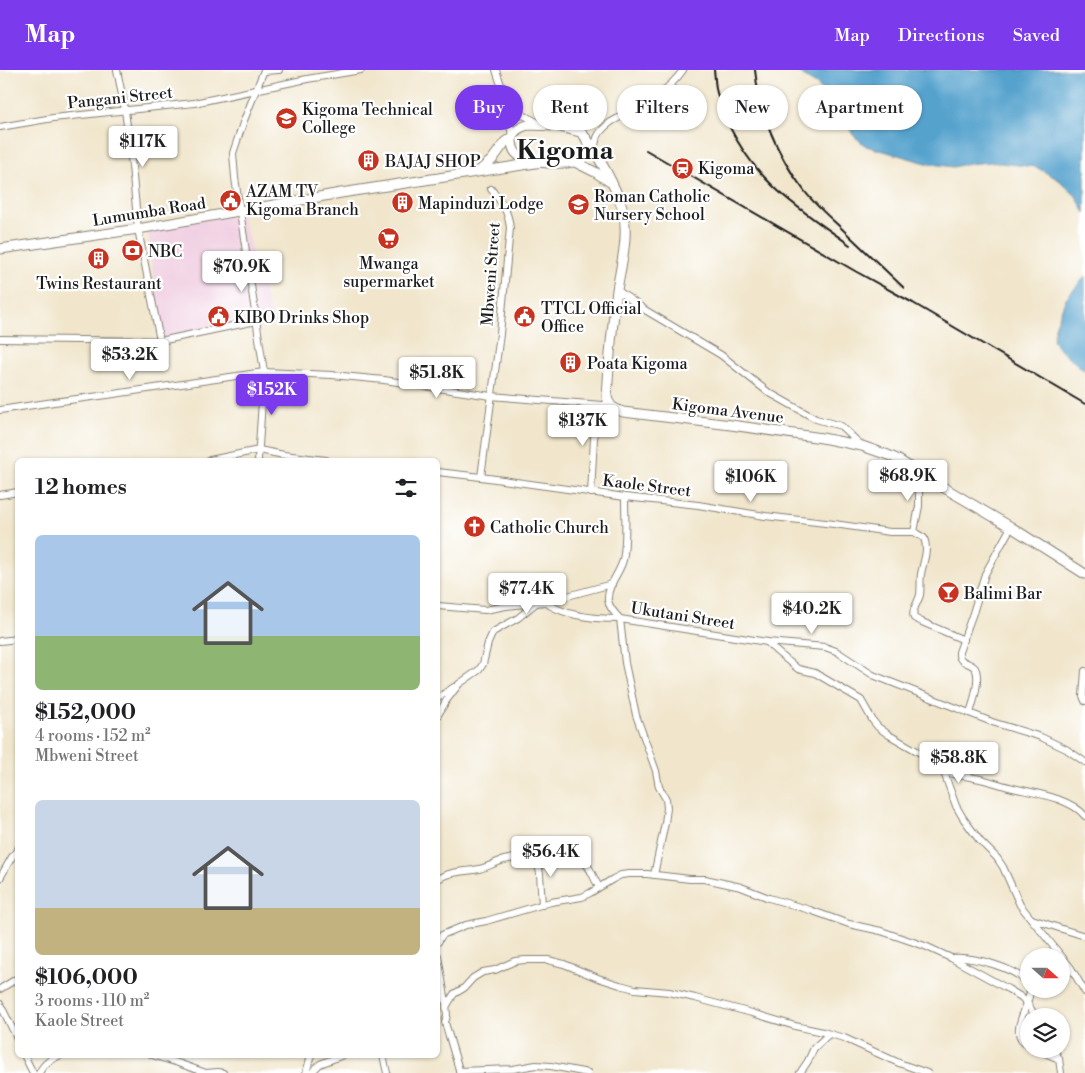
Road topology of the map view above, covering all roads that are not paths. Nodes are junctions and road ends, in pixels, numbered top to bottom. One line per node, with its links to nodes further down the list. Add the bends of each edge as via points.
1 (117, 70): 10 (street)
2 (264, 70): 3 (street); 9 (street)
3 (274, 70): 4 (street)
4 (279, 70)
5 (361, 70): 9 (street, Pangani Street)
6 (683, 70): 17 (street, via 660,94 604,127 596,140)
7 (496, 71): 8 (street)
8 (501, 85)
9 (256, 90): 10 (street, Pangani Street, via 194,103); 23 (street, via 233,153)
10 (125, 110): 12 (street, Pangani Street); 24 (street)
11 (533, 125): 15 (main road, via 517,129)
12 (0, 127)
13 (511, 130): 15 (street)
14 (576, 130): 16 (main road)
15 (512, 137): 18 (main road, via 516,154); 20 (main road)
16 (587, 139): 17 (main road); 19 (main road, via 586,154)
17 (595, 153): 21 (main road)
18 (542, 162): 19 (main road); 20 (main road, Lumumba Road)
19 (574, 162): 21 (main road)
20 (479, 171): 23 (main road, Lumumba Road)
21 (612, 184): 26 (main road, via 622,208 624,224)
22 (491, 189): 31 (street, Mbweni Street, via 508,215 510,228)
23 (240, 212): 24 (main road, Lumumba Road); 27 (street)
24 (138, 229): 25 (main road, Lumumba Road); 29 (street)
25 (0, 249)
26 (617, 290): 32 (main road); 34 (street, via 721,355 768,392 816,419 841,426)
27 (256, 321): 29 (street); 30 (street)
28 (0, 339): 29 (street)
29 (160, 341)
30 (264, 372): 31 (street, via 384,380); 33 (street); 35 (street)
31 (491, 396): 32 (street); 41 (street, Mbweni Street)
32 (605, 405): 34 (main road, Kigoma Avenue, via 623,412); 43 (street, via 594,438)
33 (0, 410)
34 (862, 446): 40 (main road, Kigoma Avenue, via 897,459)
35 (259, 450): 36 (street); 37 (street); 38 (street)
36 (220, 458)
37 (258, 458)
38 (309, 458)
39 (440, 472): 41 (street, Kaole Street)
40 (919, 473): 46 (main road, Kigoma Avenue); 47 (street, via 919,506)
41 (481, 477): 43 (street, Kaole Street)
42 (15, 492): 44 (street)
43 (591, 493): 45 (street, Kaole Street)
44 (0, 495)
45 (625, 497): 47 (street, Kaole Street, via 890,532); 49 (street, Ukutani Street, via 623,562)
46 (1011, 526): 48 (main road, Kigoma Avenue); 55 (street, via 985,574)
47 (914, 532): 55 (street, via 924,538 926,554 914,618)
48 (1085, 574)
49 (612, 584): 50 (street); 53 (street, Ukutani Street, via 608,600 610,608)
50 (545, 602): 51 (street); 53 (street, via 559,610 580,615)
51 (535, 604): 52 (street, via 485,610); 59 (street, via 493,632 479,670)
52 (440, 606)
53 (620, 619): 57 (street, Ukutani Street); 69 (street, via 636,715 659,787 666,799 665,824)
54 (15, 639): 56 (street)
55 (964, 640): 63 (street, via 959,656 975,668 977,677)
56 (0, 641)
57 (768, 642): 63 (street, Ukutani Street, via 825,647 873,675); 65 (street, via 798,669 815,673 861,700 878,727 938,763)
58 (1085, 671): 61 (street)
59 (459, 684): 60 (street); 62 (street)
60 (440, 697)
61 (1085, 701)
62 (440, 712)
63 (970, 713): 64 (street, Ukutani Street, via 1041,737)
64 (1085, 762)
65 (944, 772): 66 (street, via 1052,798 1072,806); 74 (street, via 956,806 1003,867 1020,905)
66 (1085, 816)
67 (15, 853): 71 (street)
68 (536, 854): 70 (street); 72 (street, via 552,851 581,858); 73 (street)
69 (654, 875): 72 (street, via 621,875); 77 (street, via 705,879 741,887 849,924 892,934)
70 (440, 877)
71 (0, 878)
72 (599, 887): 73 (street, via 582,897)
73 (542, 905): 75 (street, via 466,925)
74 (1030, 918): 76 (street); 82 (street, via 1071,968)
75 (440, 936)
76 (1085, 936)
77 (951, 958): 79 (street, via 969,958 992,964); 85 (street, via 1008,989)
78 (440, 969): 86 (street)
79 (1020, 977)
80 (15, 980): 81 (street)
81 (0, 989)
82 (1085, 992)
83 (1029, 998): 85 (street)
84 (0, 1004): 92 (street)
85 (1028, 1004): 87 (street); 88 (street)
86 (446, 1007): 89 (street); 93 (street, via 454,994 483,972 515,962 548,960 620,986 669,992)
87 (1026, 1008)
88 (1030, 1008)
89 (445, 1022): 91 (street); 103 (street)
90 (1020, 1022): 94 (street)
91 (440, 1023)
92 (15, 1034)
93 (829, 1034): 113 (street, via 814,1048); 114 (street)
94 (1020, 1038)
95 (26, 1058): 104 (street)
96 (55, 1058): 105 (street, via 47,1062)
97 (161, 1058): 106 (street)
98 (310, 1058): 108 (street)
99 (335, 1058): 109 (street, via 320,1064)
100 (384, 1058): 110 (street)
101 (1059, 1059): 115 (street)
102 (551, 1066): 103 (street); 111 (street); 112 (street)
103 (460, 1072)
104 (33, 1073)
105 (39, 1073)
106 (206, 1073): 107 (street)
107 (223, 1073)
108 (306, 1073)
109 (311, 1073)
110 (386, 1073)
111 (552, 1073)
112 (588, 1073)
113 (800, 1073)
114 (927, 1073)
115 (1061, 1073)

